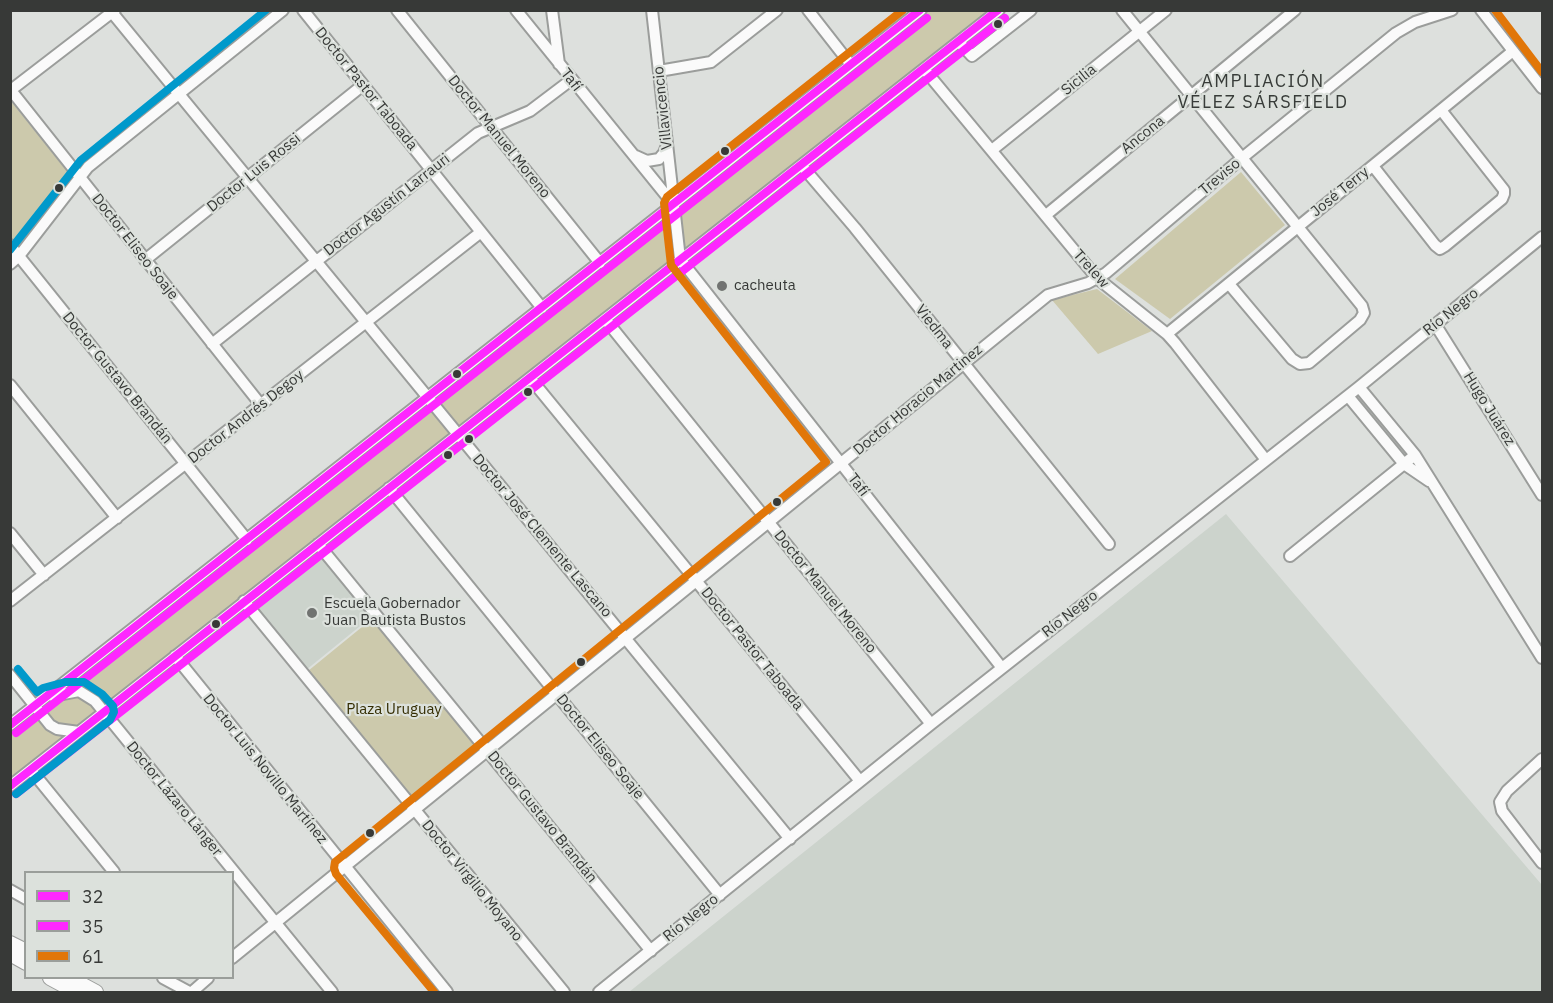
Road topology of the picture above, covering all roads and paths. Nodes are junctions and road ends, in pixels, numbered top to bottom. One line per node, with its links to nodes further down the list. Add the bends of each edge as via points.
1 (283, 10): 29 (street)
2 (303, 10): 26 (street, Doctor Pastor Taboada)
3 (398, 10): 32 (street, Doctor Manuel Moreno)
4 (516, 10): 21 (street, Tafí)
5 (552, 10): 21 (street)
6 (652, 10): 24 (street, Villavicencio)
7 (777, 10): 24 (street, via 711,62)
8 (808, 10): 22 (street)
9 (921, 10): 22 (street)
10 (999, 10): 19 (street)
11 (1031, 10): 19 (street, via 972,56)
12 (1122, 10): 18 (street)
13 (1166, 10): 18 (street, Sicilia)
14 (1295, 10): 30 (street, Ancona)
15 (1452, 10): 36 (street, Treviso, via 1396,33)
16 (1481, 10): 20 (street)
17 (112, 11): 28 (street); 29 (street, Doctor José Clemente Lascano)
18 (1139, 32): 30 (street); 34 (street, Sicilia)
19 (959, 42): 23 (street)
20 (1513, 51): 27 (street); 31 (street, José Terry)
21 (559, 65): 25 (street, Tafí)
22 (852, 65): 42 (street)
23 (924, 69): 34 (street, Trelew); 37 (street)
24 (659, 70): 33 (street, Villavicencio)
25 (571, 80): 32 (street, Doctor Agustín Larrauri, via 530,111); 35 (street, Tafí)
26 (363, 85): 39 (street, Doctor Pastor Taboada); 41 (street, Doctor Luis Rossi)
27 (1542, 88)
28 (11, 90): 40 (street, Doctor Eliseo Soaje)
29 (178, 94): 40 (street); 41 (street, Doctor José Clemente Lascano)
30 (1191, 95): 36 (street); 43 (street, Ancona)
31 (1441, 110): 38 (street, José Terry); 38 (street, via 1503,190 1502,200 1440,249)
32 (491, 127): 39 (street, Doctor Agustín Larrauri); 52 (street, Doctor Manuel Moreno)
33 (667, 144): 35 (street, via 659,159 652,161); 42 (street, Villavicencio)
34 (992, 150): 43 (street, Trelew)
35 (633, 155): 42 (street, Tafí)
36 (1242, 158): 44 (street); 53 (street, Treviso)
37 (802, 166): 48 (street); 62 (street, Viedma)
38 (1372, 166): 44 (street, José Terry)
39 (431, 170): 45 (street, Doctor Pastor Taboada); 51 (street, Doctor Agustín Larrauri)
40 (79, 176): 49 (street); 50 (street, Doctor Eliseo Soaje)
41 (248, 179): 50 (street, Doctor Luis Rossi); 51 (street, Doctor José Clemente Lascano)
42 (674, 205): 48 (street); 52 (street)
43 (1046, 215): 53 (street, Trelew)
44 (1298, 227): 54 (street, José Terry); 54 (street, via 1364,312 1360,320 1309,363 1292,360)
45 (481, 232): 55 (street, Doctor Pastor Taboada); 57 (street, Doctor Andrés Degoy)
46 (1542, 237): 58 (street, Río Negro)
47 (10, 245): 49 (street, Doctor Gustavo Brandán)
48 (680, 259): 56 (street); 73 (street, Tafí)
49 (15, 260): 72 (street, Doctor Gustavo Brandán)
50 (145, 260): 61 (street, Doctor Eliseo Soaje)
51 (315, 262): 57 (street, Doctor José Clemente Lascano); 61 (street, Doctor Agustín Larrauri)
52 (600, 262): 55 (street)
53 (1097, 278): 59 (street, Trelew); 60 (street, Treviso, via 1048,295)
54 (1229, 284): 59 (street, José Terry)
55 (542, 308): 67 (street)
56 (605, 319): 63 (street); 79 (street, Doctor Manuel Moreno)
57 (365, 323): 67 (street, Doctor José Clemente Lascano); 68 (street, Doctor Andrés Degoy)
58 (1435, 324): 65 (street, Río Negro); 77 (street, Hugo Juárez)
59 (1167, 333): 71 (street, Trelew)
60 (988, 342): 62 (street, Doctor Horacio Martinez)
61 (212, 344): 68 (street, Doctor Eliseo Soaje)
62 (963, 364): 73 (street, Doctor Horacio Martinez); 83 (street, Viedma)
63 (530, 378): 69 (street); 86 (street, Doctor Pastor Taboada)
64 (10, 385): 78 (street)
65 (1359, 387): 66 (street, Río Negro); 70 (street)
66 (1348, 396): 71 (street, Río Negro); 74 (street)
67 (427, 398): 69 (street, Doctor José Clemente Lascano); 81 (street)
68 (261, 405): 72 (street, Doctor Andrés Degoy)
69 (458, 434): 76 (street); 89 (street, Doctor José Clemente Lascano)
70 (1415, 454): 74 (street); 75 (street)
71 (1266, 460): 92 (street, Río Negro)
72 (186, 464): 78 (street, Doctor Andrés Degoy); 81 (street, Doctor Gustavo Brandán)
73 (841, 464): 79 (street, Doctor Horacio Martinez); 92 (street, Tafí)
74 (1404, 464): 75 (street); 84 (street)
75 (1431, 483): 91 (street)
76 (389, 488): 82 (street); 94 (street, Doctor Eliseo Soaje)
77 (1542, 495)
78 (117, 518): 85 (street, Doctor Andrés Degoy)
79 (769, 522): 86 (street, Doctor Horacio Martinez); 98 (street, Doctor Manuel Moreno)
80 (10, 533): 85 (street)
81 (247, 540): 95 (street)
82 (318, 544): 88 (street); 101 (street, Doctor Gustavo Brandán)
83 (1110, 544)
84 (1290, 556)
85 (44, 575): 87 (street, Doctor Andrés Degoy)
86 (697, 581): 89 (street, Doctor Horacio Martinez); 104 (street, Doctor Pastor Taboada)
87 (10, 601)
88 (244, 602): 90 (street); 106 (street, Doctor Virgilio Moyano)
89 (626, 638): 94 (street, Doctor Horacio Martinez); 107 (street, Doctor José Clemente Lascano)
90 (175, 656): 97 (street); 109 (street, Doctor Luis Novillo Martínez)
91 (1542, 658)
92 (1002, 668): 98 (street, Río Negro)
93 (10, 675): 96 (street)
94 (557, 694): 101 (street, Doctor Horacio Martinez); 114 (street, Doctor Eliseo Soaje)
95 (47, 698): 96 (street); 97 (street, Doctor Lázaro Lánger, via 79,691 95,700)
96 (35, 707): 99 (street); 100 (street, via 53,727)
97 (104, 712): 100 (street); 111 (street, Doctor Lázaro Lánger)
98 (931, 724): 104 (street, Río Negro)
99 (10, 725)
100 (79, 732): 103 (street)
101 (487, 751): 106 (street, Doctor Horacio Martinez); 119 (street, Doctor Gustavo Brandán)
102 (1542, 759): 108 (street, via 1500,802 1502,811)
103 (31, 770): 105 (street); 110 (street)
104 (861, 782): 107 (street, Río Negro)
105 (10, 786)
106 (414, 810): 109 (street, Doctor Horacio Martinez); 132 (street, Doctor Virgilio Moyano)
107 (790, 839): 114 (street, Río Negro)
108 (1542, 863)
109 (344, 867): 116 (street, Doctor Horacio Martinez); 131 (street, Doctor Luis Novillo Martínez)
110 (112, 871)
111 (232, 871)
112 (234, 874): 116 (street, Doctor Lázaro Lánger)
113 (10, 890): 115 (street)
114 (720, 895): 119 (street, Río Negro)
115 (24, 898)
116 (274, 924): 121 (street, Doctor Horacio Martinez); 130 (street, Doctor Lázaro Lánger)
117 (10, 942): 118 (main road)
118 (24, 950)
119 (651, 951): 133 (street, Río Negro)
120 (10, 954): 122 (main road)
121 (234, 956)
122 (24, 962)
123 (52, 979): 127 (main road)
124 (72, 979): 128 (main road)
125 (165, 979): 129 (street)
126 (203, 979): 129 (street)
127 (76, 993)
128 (96, 993)
129 (191, 993)
130 (332, 993)
131 (447, 993)
132 (564, 993)
133 (599, 993)

